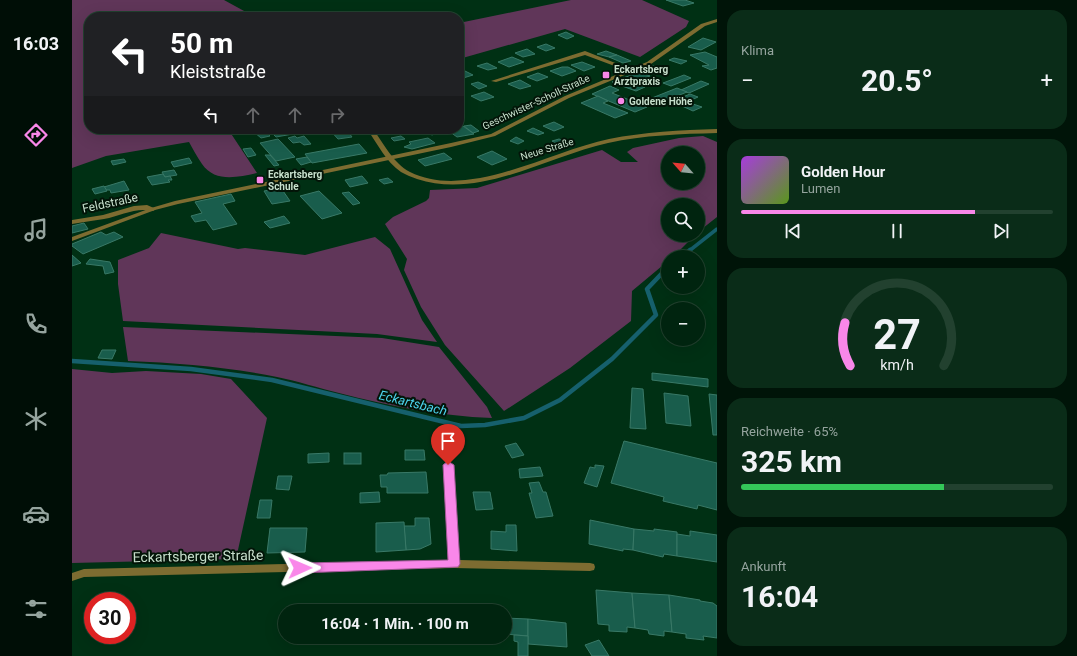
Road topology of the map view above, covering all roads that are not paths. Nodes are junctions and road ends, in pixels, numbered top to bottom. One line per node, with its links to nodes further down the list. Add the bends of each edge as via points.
1 (717, 20): 2 (street, Geschwister-Scholl-Straße, via 703,25 649,63)
2 (630, 70): 3 (street, via 585,53); 6 (street, Geschwister-Scholl-Straße, via 567,97 493,135)
3 (494, 81)
4 (717, 131): 6 (street, Neue Straße, via 665,133 606,142 471,183 446,184 427,181 397,168)
5 (374, 134): 6 (street, Neue Straße)
6 (392, 158): 7 (street, Geschwister-Scholl-Straße, via 184,200)
7 (153, 209): 8 (street, Feldstraße, via 145,206 136,207 104,217); 9 (street, Geschwister-Scholl-Straße)
8 (72, 222)
9 (72, 239)
10 (448, 465): 11 (street)
11 (454, 564): 12 (street, Eckartsberger Straße); 13 (street, Eckartsberger Straße, via 84,573)
12 (590, 567)
13 (72, 577)

